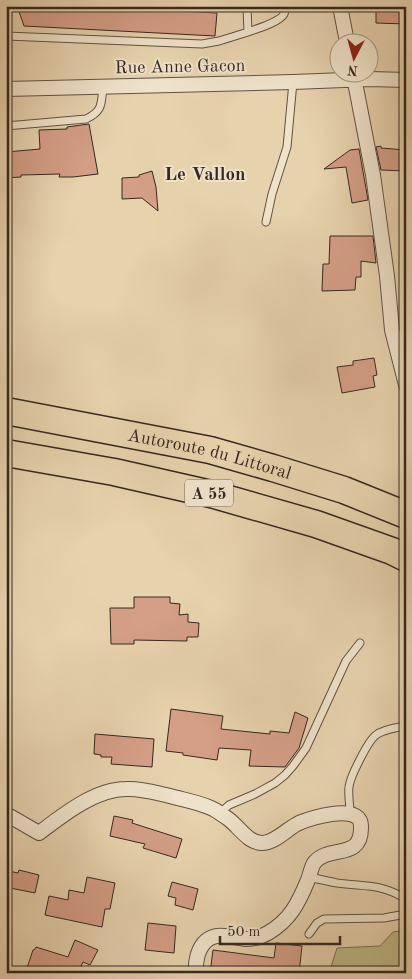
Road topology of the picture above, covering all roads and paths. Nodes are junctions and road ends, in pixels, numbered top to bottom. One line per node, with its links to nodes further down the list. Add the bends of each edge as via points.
1 (247, 6): 4 (lane)
2 (284, 6): 4 (lane, via 282,17)
3 (340, 6): 5 (street)
4 (248, 32): 6 (lane, via 202,44)
5 (345, 32)
6 (6, 36)
7 (330, 78): 10 (street, Rue Anne Gacon)
8 (380, 78): 9 (street, Rue Anne Gacon)
9 (406, 80)
10 (293, 82): 12 (street, Rue Anne Gacon); 15 (lane, via 287,146)
11 (354, 82): 16 (street, via 373,175)
12 (103, 87): 13 (street, Rue Anne Gacon); 14 (lane, via 101,106 95,115 86,119)
13 (6, 89)
14 (6, 126)
15 (266, 222)
16 (392, 330): 17 (street); 18 (street)
17 (406, 334)
18 (406, 385)
19 (6, 411): 23 (highway, Autoroute du Littoral / A 55, via 210,450 344,490)
20 (6, 452): 22 (highway, A 55)
21 (67, 472): 22 (lane)
22 (114, 472): 24 (highway, A 55, via 211,494 307,522)
23 (406, 515)
24 (406, 558)
25 (360, 643): 27 (lane, via 346,661 306,748 293,766 274,783 229,805)
26 (405, 726): 29 (lane, via 383,731 371,740 349,785)
27 (220, 813): 28 (street, via 197,803 125,788 88,800 40,833); 29 (street, via 254,841 263,843 317,816)
28 (6, 814)
29 (350, 814): 30 (street, via 360,821 358,843 353,848 318,859)
30 (309, 877): 31 (lane, via 373,886); 34 (street, via 288,919 258,938 216,936 207,940 200,948)
31 (406, 899)
32 (406, 914): 33 (lane, via 384,918 324,919)
33 (309, 934)
34 (196, 973)

